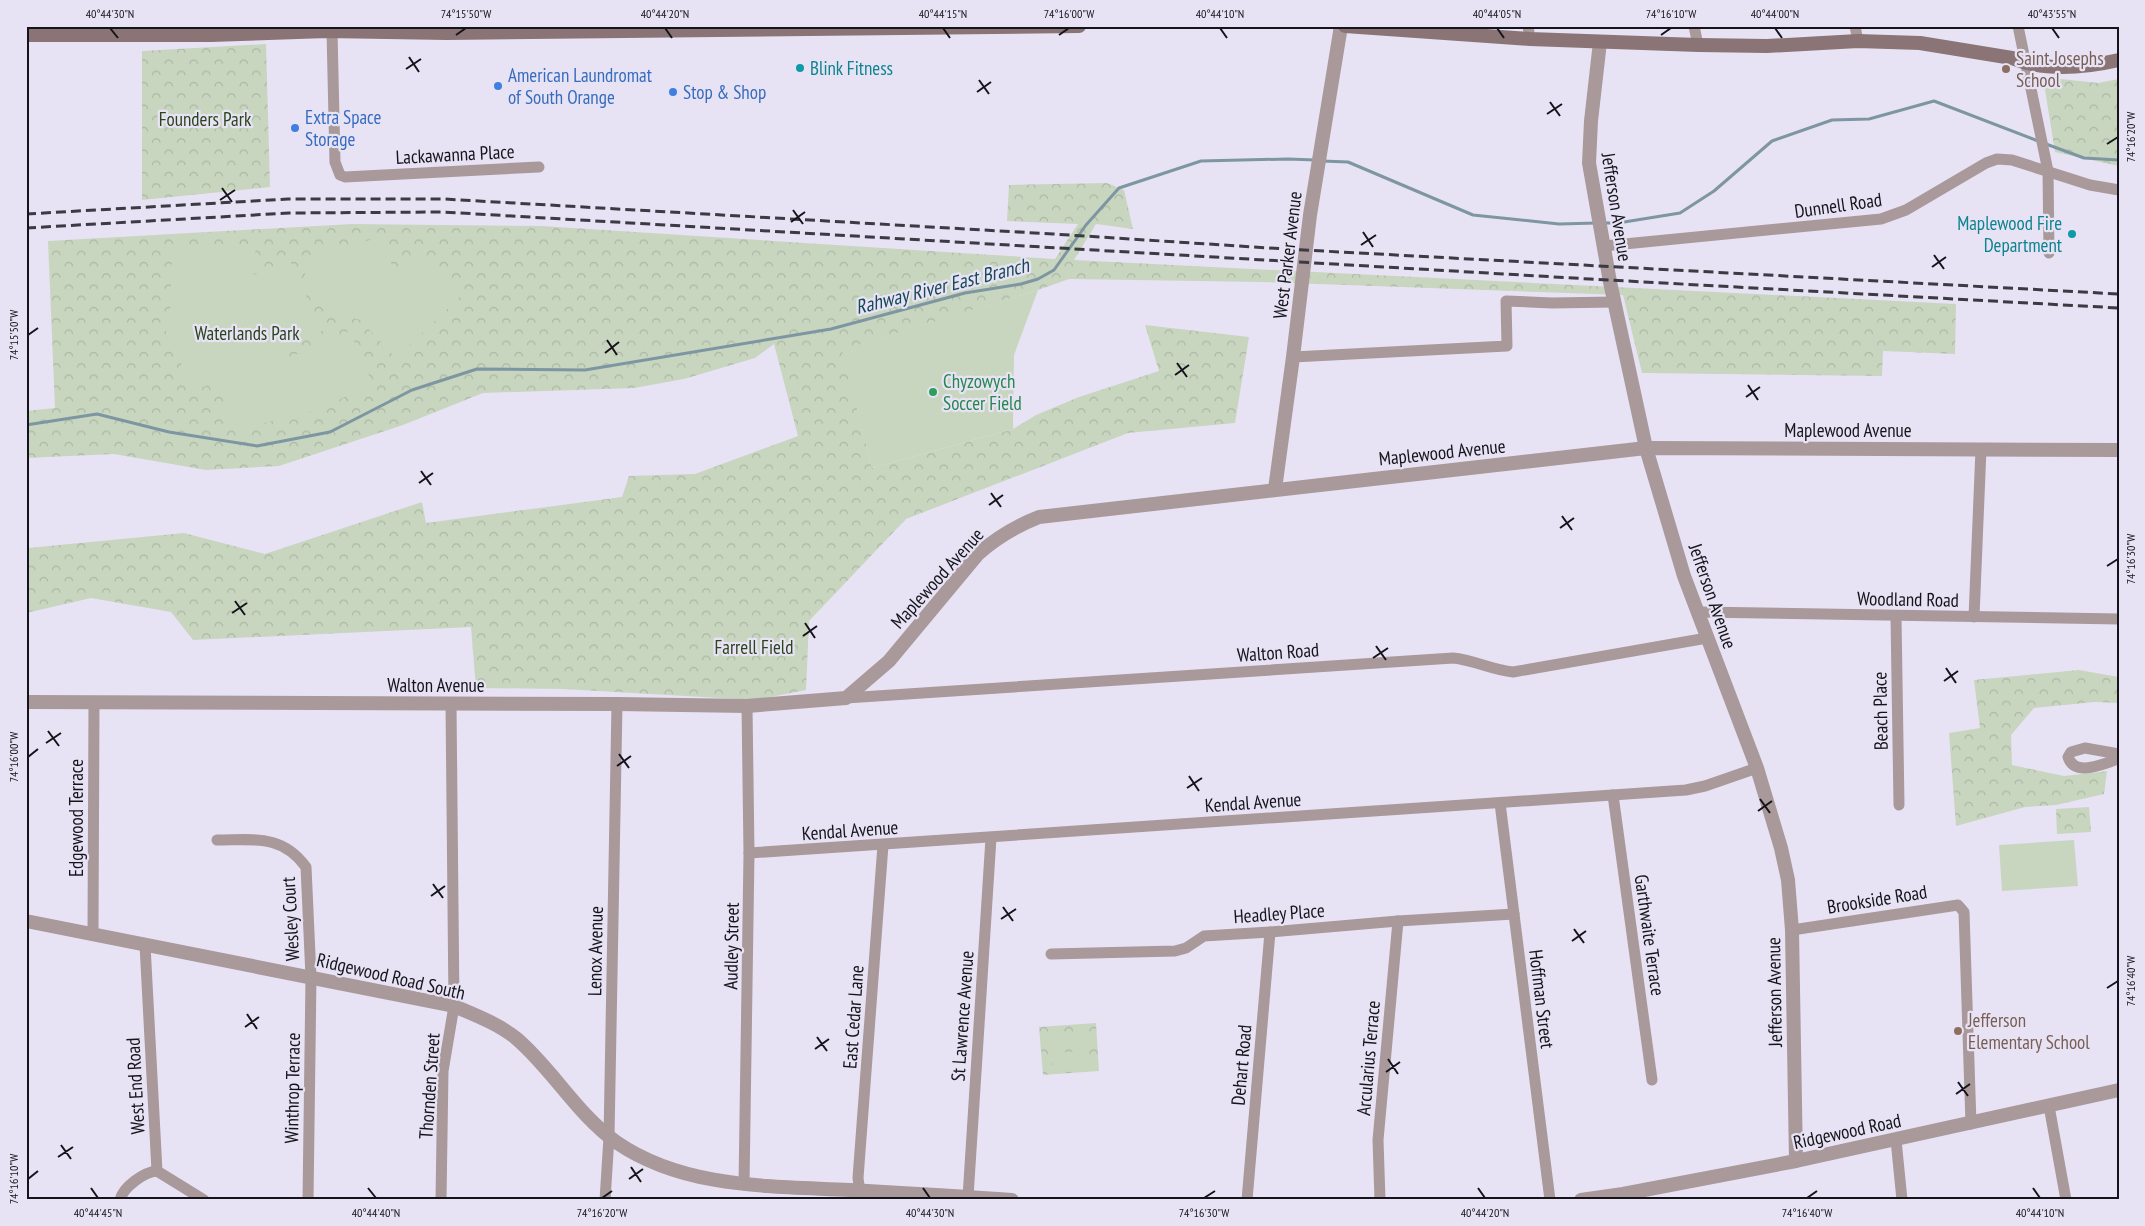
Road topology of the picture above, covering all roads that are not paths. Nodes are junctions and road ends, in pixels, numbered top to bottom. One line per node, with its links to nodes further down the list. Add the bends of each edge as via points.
1 (1079, 26): 8 (main road)
2 (1341, 26): 26 (street, West Parker Avenue, via 1300,286)
3 (1345, 26): 13 (main road)
4 (1694, 26): 17 (street)
5 (1855, 26): 15 (street)
6 (2018, 26): 19 (street)
7 (738, 28): 8 (main road); 9 (main road)
8 (883, 28)
9 (599, 29): 10 (main road, via 448,33)
10 (332, 30): 12 (main road); 20 (street, Lackawanna Place, via 335,162 340,175)
11 (98, 31): 12 (main road); 14 (main road)
12 (211, 31)
13 (1529, 32): 16 (main road)
14 (26, 35)
15 (1858, 41): 17 (main road, via 1767,46); 19 (main road, via 1920,43 2012,58)
16 (1600, 42): 17 (main road); 23 (street, Jefferson Avenue, via 1589,153)
17 (1698, 45)
18 (2119, 60): 19 (main road, via 2078,67)
19 (2026, 64): 21 (street)
20 (539, 167)
21 (2048, 172): 22 (street, Dunnell Road); 23 (street, Dunnell Road, via 1997,158 1906,210 1881,219); 24 (street)
22 (2119, 190)
23 (1604, 246): 25 (street, Jefferson Avenue)
24 (2049, 253)
25 (1614, 302): 26 (street, via 1506,301 1507,346); 27 (street, Jefferson Avenue)
26 (1293, 357): 30 (street, West Parker Avenue)
27 (1646, 448): 28 (street, Maplewood Avenue); 30 (street, Maplewood Avenue); 31 (street, Jefferson Avenue)
28 (1981, 449): 29 (street, Maplewood Avenue); 33 (street)
29 (2119, 450)
30 (1275, 489): 36 (street, Maplewood Avenue, via 1039,517 1015,527 978,554 889,661)
31 (1698, 612): 32 (street, Woodland Road); 35 (street, Jefferson Avenue)
32 (1896, 617): 33 (street, Woodland Road); 47 (street, Beach Place)
33 (1974, 617): 34 (street, Woodland Road)
34 (2119, 620)
35 (1707, 638): 36 (street, Walton Road, via 1513,672 1453,658); 44 (street, Jefferson Avenue)
36 (846, 698): 41 (street, Walton Avenue)
37 (26, 702): 38 (street, Walton Avenue)
38 (94, 702): 39 (street, Walton Avenue); 57 (street, Edgewood Terrace)
39 (451, 704): 40 (street, Walton Avenue); 61 (street, Thornden Street)
40 (618, 704): 41 (street, Walton Avenue); 66 (street, Lenox Avenue)
41 (747, 706): 51 (street, Audley Street)
42 (2119, 754): 43 (street, via 2085,748 2071,752 2068,757 2076,768 2089,768)
43 (2119, 759)
44 (1756, 768): 45 (street, Kendal Avenue, via 1686,790); 55 (street, Jefferson Avenue, via 1781,848 1788,880)
45 (1613, 795): 46 (street, Kendal Avenue); 62 (street, Garthwaite Terrace)
46 (1500, 802): 48 (street, Kendal Avenue); 52 (street, Hoffman Street)
47 (1899, 805)
48 (991, 838): 50 (street, Kendal Avenue); 73 (street, St Lawrence Avenue)
49 (217, 840): 60 (street, Wesley Court, via 269,840 282,844 306,867)
50 (883, 845): 51 (street, Kendal Avenue); 71 (street, East Cedar Lane, via 858,1178)
51 (749, 854): 70 (street, Audley Street)
52 (1514, 914): 54 (street, Headley Place); 83 (street, Hoffman Street)
53 (26, 921): 57 (street, Ridgewood Road South)
54 (1398, 921): 56 (street, Headley Place); 82 (street, Arcularius Terrace, via 1378,1140)
55 (1792, 930): 65 (street, Brookside Road, via 1958,905 1964,912); 68 (street, Jefferson Avenue)
56 (1270, 932): 59 (street, Headley Place, via 1204,936 1175,952); 81 (street, Dehart Road)
57 (93, 934): 58 (street, Ridgewood Road South)
58 (145, 944): 60 (street, Ridgewood Road South); 69 (street, West End Road)
59 (1051, 954)
60 (310, 977): 61 (street, Ridgewood Road South); 77 (street, Winthrop Terrace)
61 (454, 1006): 66 (street, Ridgewood Road South, via 518,1039); 78 (street, Thornden Street, via 443,1071)
62 (1652, 1080)
63 (2119, 1090): 64 (street, Ridgewood Road)
64 (2049, 1106): 65 (street, Ridgewood Road); 86 (street)
65 (1971, 1124): 67 (street, Ridgewood Road)
66 (609, 1137): 70 (street, Ridgewood Road South, via 678,1171); 79 (street, Lenox Avenue)
67 (1896, 1140): 68 (street, Ridgewood Road); 85 (street)
68 (1796, 1161): 74 (street, Ridgewood Road)
69 (157, 1171): 75 (street, via 141,1177 127,1188); 76 (street)
70 (744, 1185): 71 (street, Ridgewood Road South, via 814,1188)
71 (860, 1195): 72 (street)
72 (929, 1197): 73 (street)
73 (968, 1197): 80 (street)
74 (1615, 1197): 84 (street, Ridgewood Road)
75 (120, 1200)
76 (204, 1200)
77 (308, 1200)
78 (441, 1200)
79 (605, 1200)
80 (1012, 1200)
81 (1247, 1200)
82 (1380, 1200)
83 (1550, 1200)
84 (1581, 1200)
85 (1902, 1200)
86 (2066, 1200)

